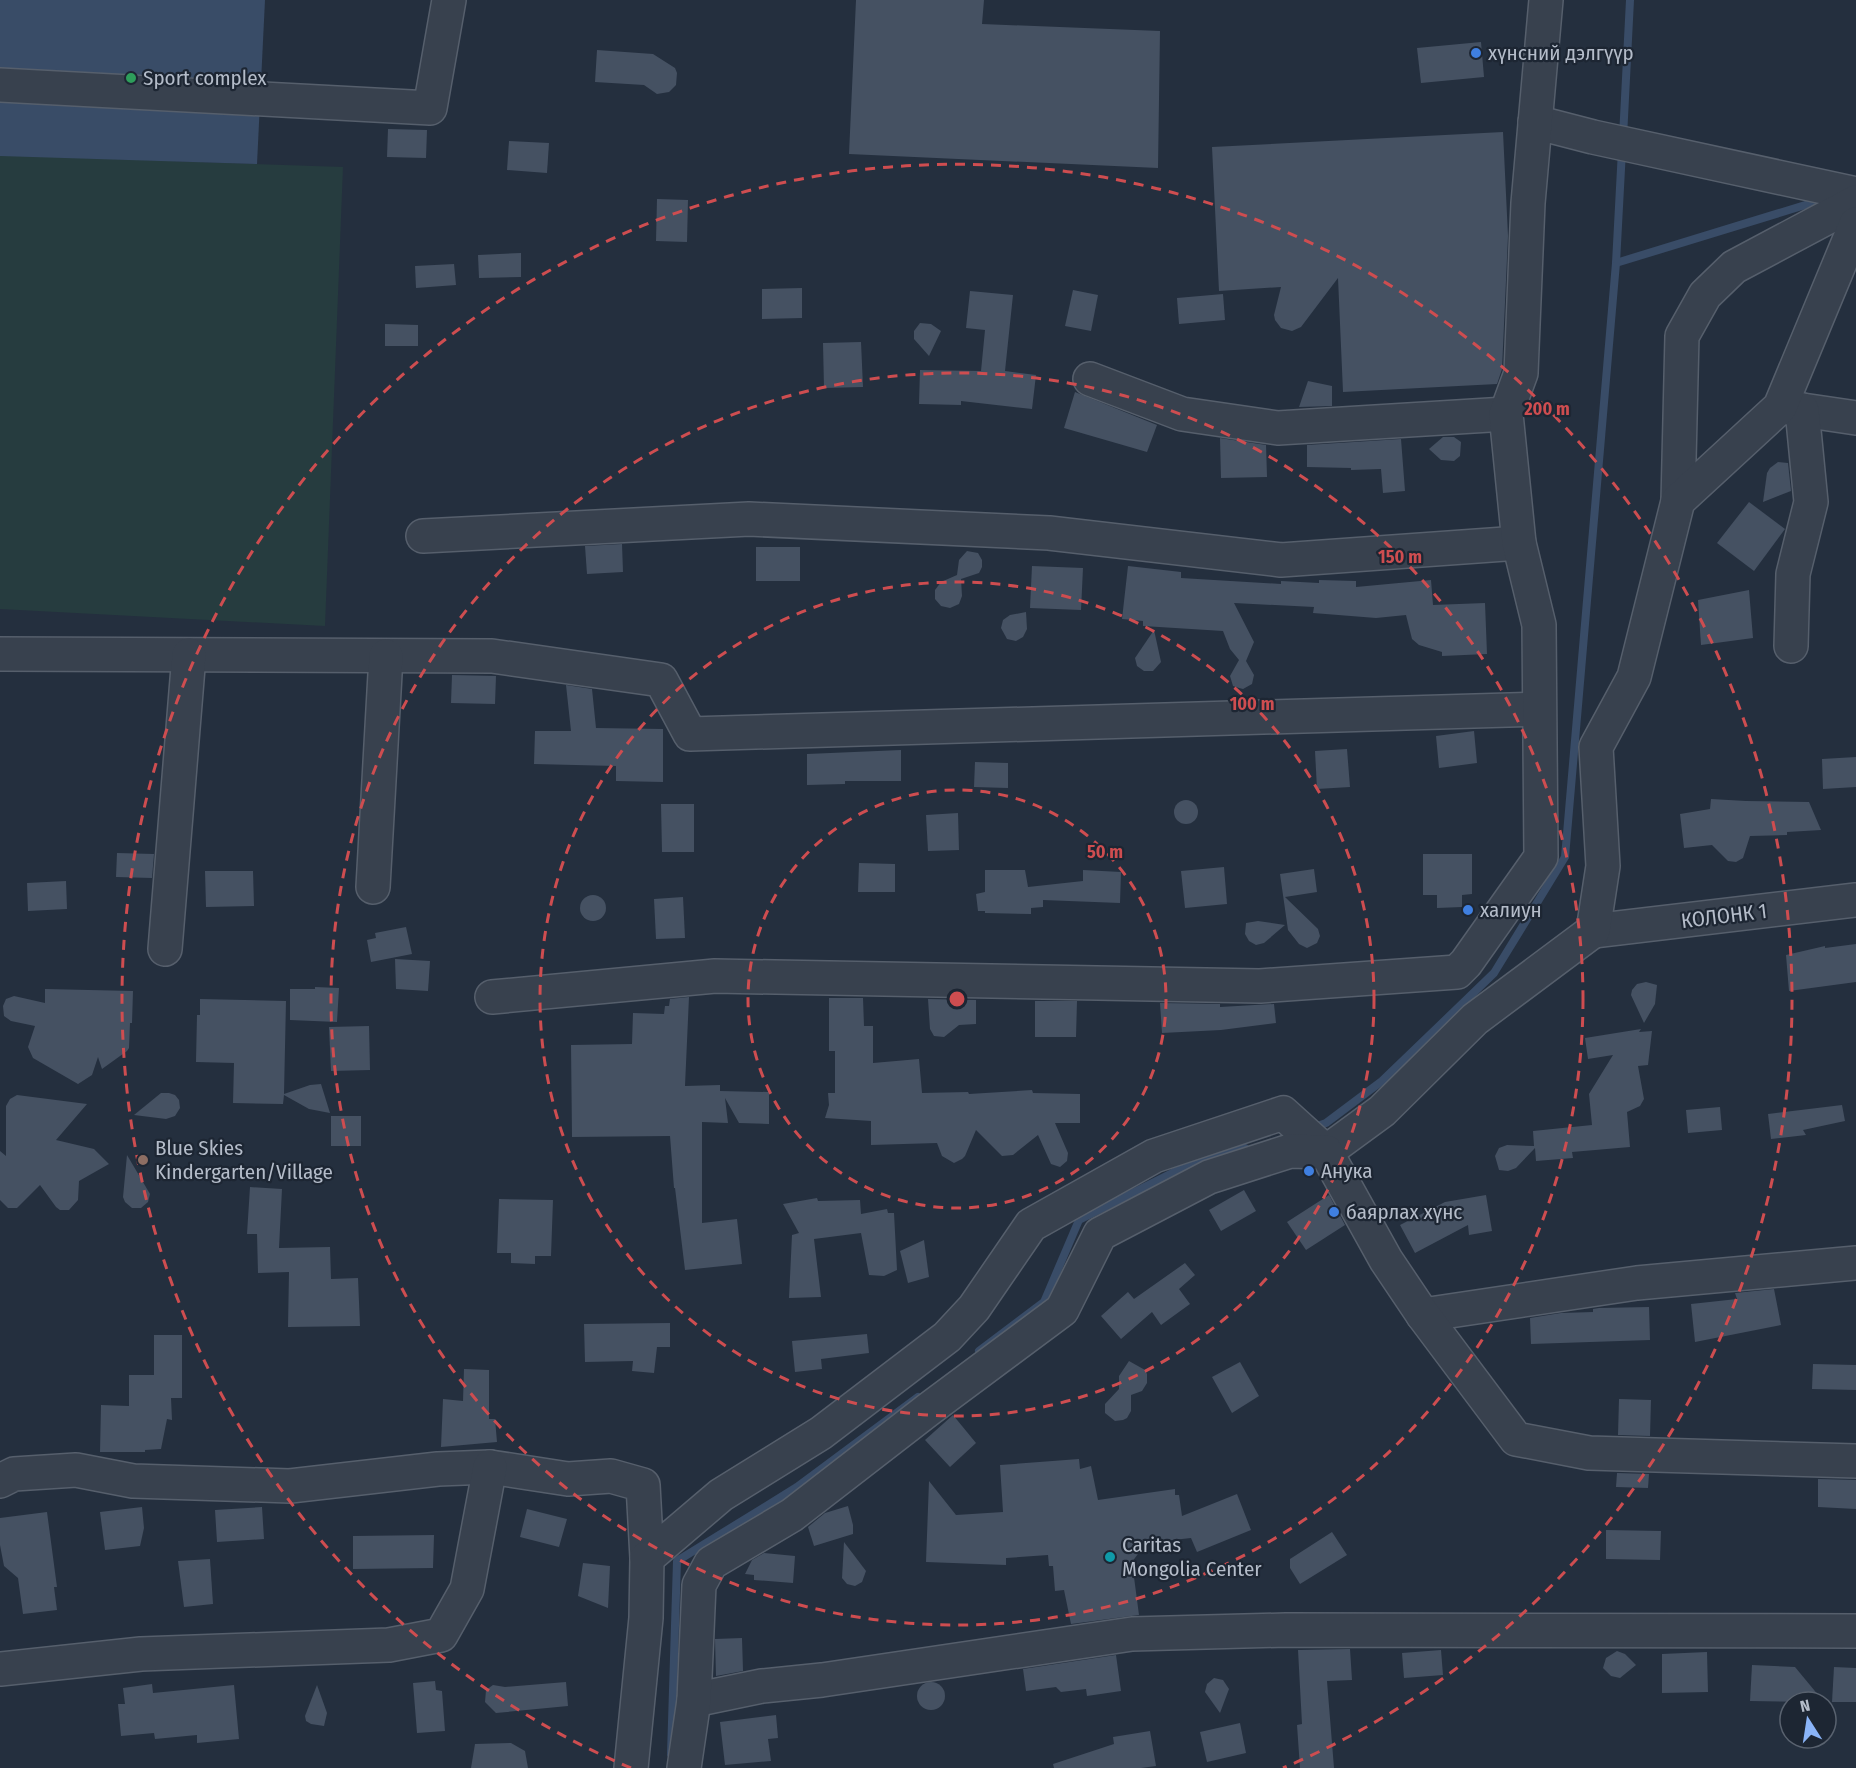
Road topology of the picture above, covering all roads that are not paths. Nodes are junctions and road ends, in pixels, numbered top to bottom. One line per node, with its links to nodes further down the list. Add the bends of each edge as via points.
1 (449, 0): 3 (street, via 430,108)
2 (1546, 0): 4 (street)
3 (0, 85)
4 (1535, 122): 5 (street); 10 (street, via 1521,373)
5 (1856, 194)
6 (1856, 202): 12 (street, via 1734,267 1705,295 1682,336)
7 (1856, 224): 9 (street)
8 (1090, 379): 10 (street, via 1182,414 1278,428)
9 (1791, 408): 11 (street); 12 (street); 15 (street, via 1811,502 1793,574)
10 (1506, 414): 14 (street)
11 (1856, 418)
12 (1678, 501): 22 (street, via 1634,677 1596,747 1603,866)
13 (423, 536): 14 (street, via 749,519 1050,533 1281,560)
14 (1519, 543): 19 (street, via 1539,625)
15 (1791, 646)
16 (0, 654): 17 (street)
17 (189, 655): 18 (street); 23 (street)
18 (386, 656): 19 (street, via 492,656 661,680 690,734); 20 (street)
19 (1539, 709): 24 (street, via 1541,857 1457,972 1260,986 715,976)
20 (373, 886)
21 (1856, 900): 22 (street, КОЛОНК 1)
22 (1593, 931): 25 (street, via 1476,1019 1382,1112)
23 (165, 949)
24 (492, 997)
25 (1310, 1138): 27 (street); 31 (street, via 1283,1113 1154,1156 1031,1225 974,1308 946,1337 821,1433 721,1495); 34 (street, via 1290,1151 1209,1177 1100,1234 1062,1310 792,1515 711,1563 699,1585)
26 (1856, 1263): 27 (street, via 1637,1283)
27 (1423, 1315): 28 (street, via 1516,1439 1589,1453)
28 (1856, 1461)
29 (490, 1467): 30 (street, via 290,1486 133,1481 76,1470 14,1474); 31 (street, via 568,1479 611,1476 643,1485); 33 (street, via 467,1589 441,1635 389,1645 141,1654)
30 (0, 1481)
31 (647, 1558): 35 (street, via 646,1618)
32 (1856, 1631): 34 (street, via 1286,1630 1132,1634 762,1686)
33 (0, 1669)
34 (693, 1700): 36 (street)
35 (631, 1768)
36 (684, 1768)

